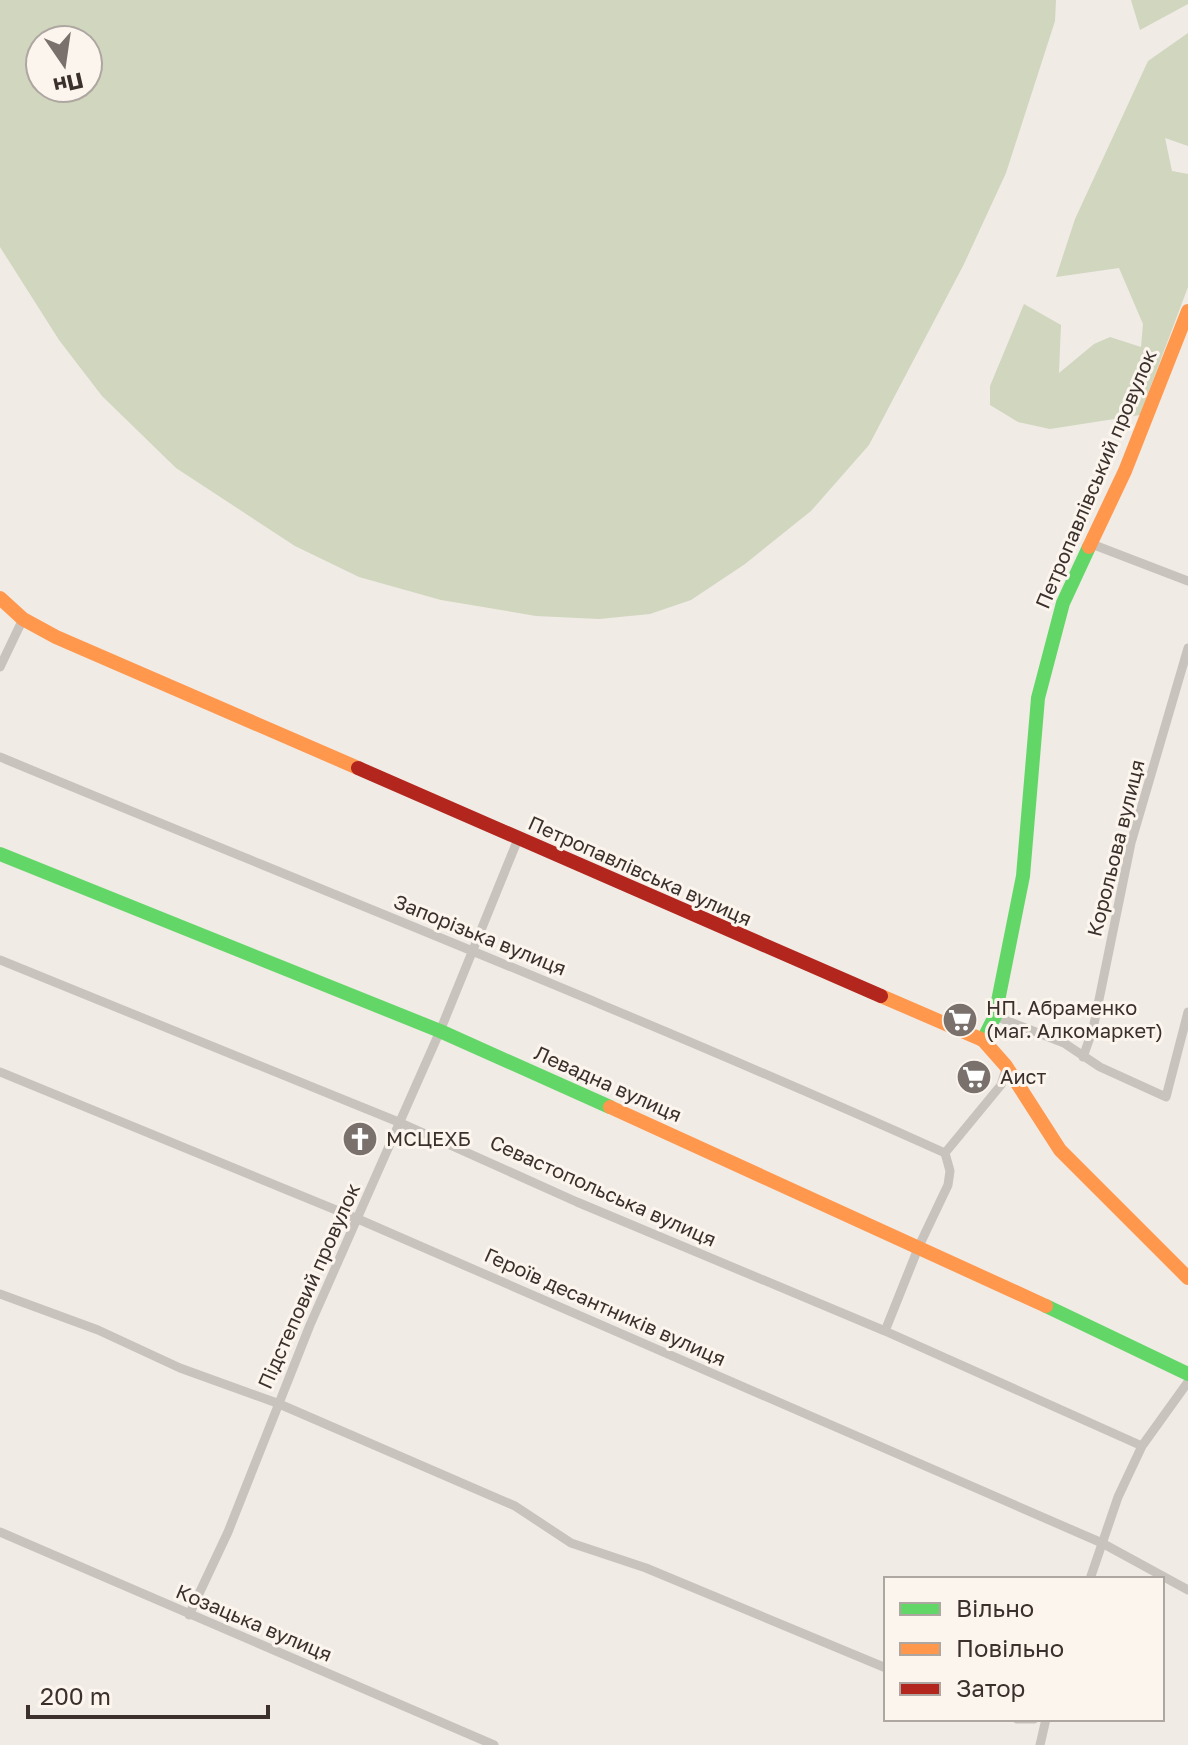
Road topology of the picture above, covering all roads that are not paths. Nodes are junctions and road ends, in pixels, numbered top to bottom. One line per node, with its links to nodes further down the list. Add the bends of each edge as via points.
1 (1188, 311): 2 (street, Петропавлівський провулок, via 1125,471)
2 (1089, 543): 3 (street); 14 (street, Петропавлівський провулок, via 1063,603 1038,698 1023,876)
3 (1188, 581)
4 (0, 598): 5 (street, Петропавлівська вулиця)
5 (23, 619): 7 (street); 9 (street, Петропавлівська вулиця)
6 (1188, 648): 17 (street, Корольова вулиця, via 1131,843)
7 (0, 667)
8 (0, 757): 11 (street, Запорізька вулиця)
9 (518, 839): 11 (street, Підстеповий провулок); 16 (street, Петропавлівська вулиця)
10 (0, 854): 15 (street, Левадна вулиця)
11 (472, 948): 15 (street, Підстеповий провулок); 21 (street, Запорізька вулиця)
12 (0, 960): 20 (street, Севастопольська вулиця)
13 (1188, 1012): 17 (street, via 1166,1097)
14 (995, 1016): 16 (street, Петропавлівський провулок); 17 (street, via 1064,1043)
15 (440, 1031): 20 (street, Підстеповий провулок); 23 (street, Левадна вулиця)
16 (983, 1040): 18 (street, Петропавлівська вулиця)
17 (1083, 1057)
18 (1006, 1066): 21 (street, via 1001,1085); 24 (street, Петропавлівська вулиця, via 1060,1150)
19 (0, 1072): 22 (street, Героїв десантників вулиця)
20 (401, 1123): 22 (street, Підстеповий провулок); 26 (street, Севастопольська вулиця)
21 (945, 1153): 23 (street, via 948,1185)
22 (358, 1219): 29 (street, Підстеповий провулок); 32 (street, Героїв десантників вулиця)
23 (919, 1246): 26 (street); 27 (street, Левадна вулиця)
24 (1188, 1278)
25 (0, 1294): 29 (street)
26 (885, 1331): 30 (street, Севастопольська вулиця)
27 (1188, 1374)
28 (1188, 1382): 30 (street)
29 (277, 1403): 35 (street, Підстеповий провулок, via 228,1532); 36 (street, via 515,1506 571,1543 646,1568)
30 (1142, 1446): 32 (street)
31 (0, 1532): 35 (street, Козацька вулиця)
32 (1102, 1543): 33 (street); 34 (street, Героїв десантників вулиця)
33 (1091, 1577)
34 (1188, 1590)
35 (189, 1615): 38 (street, Козацька вулиця)
36 (884, 1667)
37 (1046, 1721): 39 (street)
38 (494, 1745)
39 (1040, 1745)

